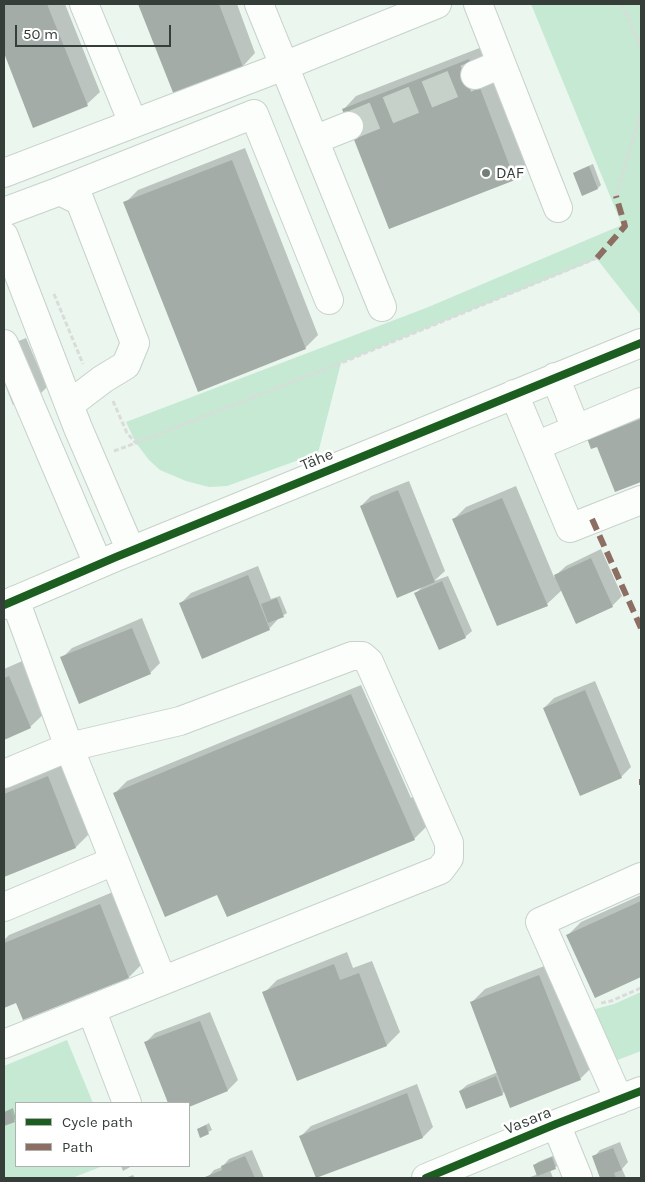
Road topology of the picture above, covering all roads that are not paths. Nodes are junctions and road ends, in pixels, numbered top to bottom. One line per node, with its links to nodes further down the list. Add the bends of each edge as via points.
1 (84, 4): 8 (street)
2 (259, 4): 6 (street)
3 (437, 4): 6 (street)
4 (478, 4): 5 (street)
5 (501, 64): 7 (street); 13 (street)
6 (284, 66): 8 (street); 10 (street)
7 (475, 75)
8 (133, 124): 11 (street)
9 (348, 126): 10 (street)
10 (314, 140): 17 (street)
11 (4, 173)
12 (60, 191): 14 (street); 16 (street, via 254,114); 23 (street, via 80,201 135,342 126,365)
13 (558, 208)
14 (4, 212)
15 (4, 236): 23 (street)
16 (329, 300)
17 (382, 307)
18 (4, 344): 28 (street)
19 (639, 350): 20 (street, Tähe)
20 (555, 377): 21 (street, Tähe); 24 (street)
21 (514, 394): 25 (street); 27 (street, Tähe)
22 (641, 402): 24 (street)
23 (70, 404): 27 (street)
24 (576, 429): 25 (street)
25 (536, 446): 26 (street, via 570,528)
26 (641, 500)
27 (131, 551): 28 (street, Tähe)
28 (98, 564): 29 (street, Tähe)
29 (9, 602): 30 (street)
30 (69, 747): 31 (street); 32 (street); 35 (street, via 180,722 352,656 362,656 369,662 449,843 449,858 440,870)
31 (4, 774)
32 (114, 861): 34 (street); 35 (street)
33 (641, 877): 38 (street, via 540,922 579,1008)
34 (4, 908)
35 (162, 980): 36 (street)
36 (90, 1009): 37 (street); 39 (street)
37 (4, 1044)
38 (630, 1096): 40 (street, Vasara)
39 (127, 1102)
40 (556, 1124): 41 (street, Vasara); 42 (street)
41 (426, 1178)
42 (578, 1178)

